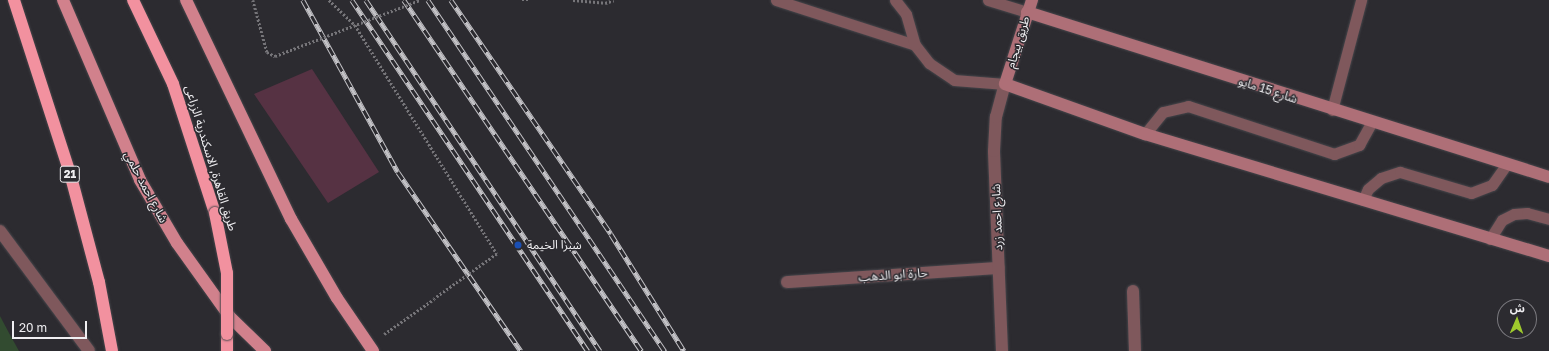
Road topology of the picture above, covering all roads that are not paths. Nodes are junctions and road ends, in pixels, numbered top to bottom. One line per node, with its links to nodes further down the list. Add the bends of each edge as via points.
1 (8, 0): 12 (main road)
2 (14, 0): 12 (highway, 21)
3 (63, 0): 32 (main road, شارع احمد حلمي, via 147,192 177,243 230,317)
4 (133, 0): 31 (highway, طريق القاهرة, الاسكندرية الزراعى, bridge, via 173,84 215,213 227,273)
5 (186, 0): 28 (main road, via 291,219 337,298)
6 (776, 0): 13 (lane)
7 (895, 0): 13 (lane, via 906,14)
8 (988, 0): 11 (lane, شارع 15 مايو)
9 (1032, 0): 11 (main road, طريق بيجام)
10 (1361, 0): 15 (lane)
11 (1027, 12): 14 (main road, طريق بيجام); 15 (main road, شارع 15 مايو)
12 (20, 16): 30 (highway, 21, via 71,177 100,282)
13 (915, 45): 14 (lane, via 929,63 954,80)
14 (1005, 84): 17 (main road); 25 (street, شارع احمد زرد, via 996,117 994,151)
15 (1332, 110): 16 (main road, شارع 15 مايو)
16 (1372, 122): 17 (lane, via 1359,145 1334,154 1188,106 1163,112); 18 (main road, شارع 15 مايو)
17 (1145, 134): 20 (main road)
18 (1506, 165): 19 (main road, شارع 15 مايو); 20 (lane, via 1492,184 1471,193 1400,172 1381,178 1368,189)
19 (1549, 177)
20 (1362, 200): 23 (main road)
21 (1549, 219): 23 (lane, via 1527,213 1514,214 1502,220)
22 (1, 234): 29 (street)
23 (1490, 239): 24 (main road)
24 (1549, 256)
25 (999, 268): 26 (street, حارة ابو الدهب); 33 (street, شارع احمد زرد)
26 (787, 282)
27 (1133, 292): 34 (street)
28 (371, 348)
29 (89, 351)
30 (112, 351)
31 (227, 351)
32 (265, 351)
33 (1002, 351)
34 (1135, 351)

